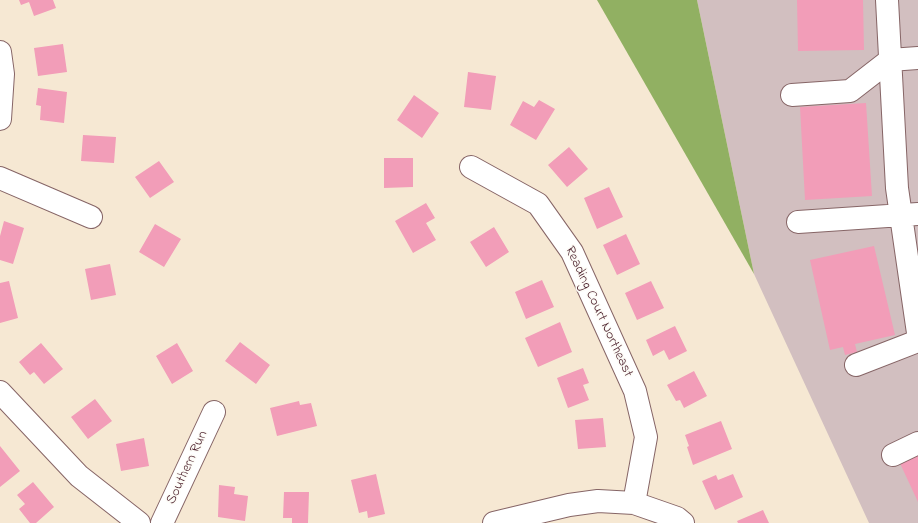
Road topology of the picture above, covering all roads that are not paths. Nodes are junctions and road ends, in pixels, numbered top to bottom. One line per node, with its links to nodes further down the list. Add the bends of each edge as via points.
1 (887, 0): 4 (street)
2 (0, 52): 6 (street, via 3,74)
3 (918, 58): 4 (street)
4 (890, 60): 5 (street, via 850,91); 9 (street, via 897,188)
5 (792, 95)
6 (0, 119)
7 (471, 167): 19 (street, Reading Court Northeast, via 538,204 572,252 635,391 646,437)
8 (0, 178): 10 (street)
9 (910, 215): 11 (street); 12 (street)
10 (91, 217)
11 (798, 222)
12 (918, 334)
13 (918, 341): 14 (street)
14 (856, 365)
15 (0, 392): 20 (street, via 79,476)
16 (214, 412): 21 (street, Southern Run)
17 (918, 443): 18 (street)
18 (893, 455)
19 (634, 503): 22 (street, via 598,501 569,505); 23 (street, via 677,518)
20 (139, 523)
21 (162, 523)
22 (494, 523)
23 (683, 523)

